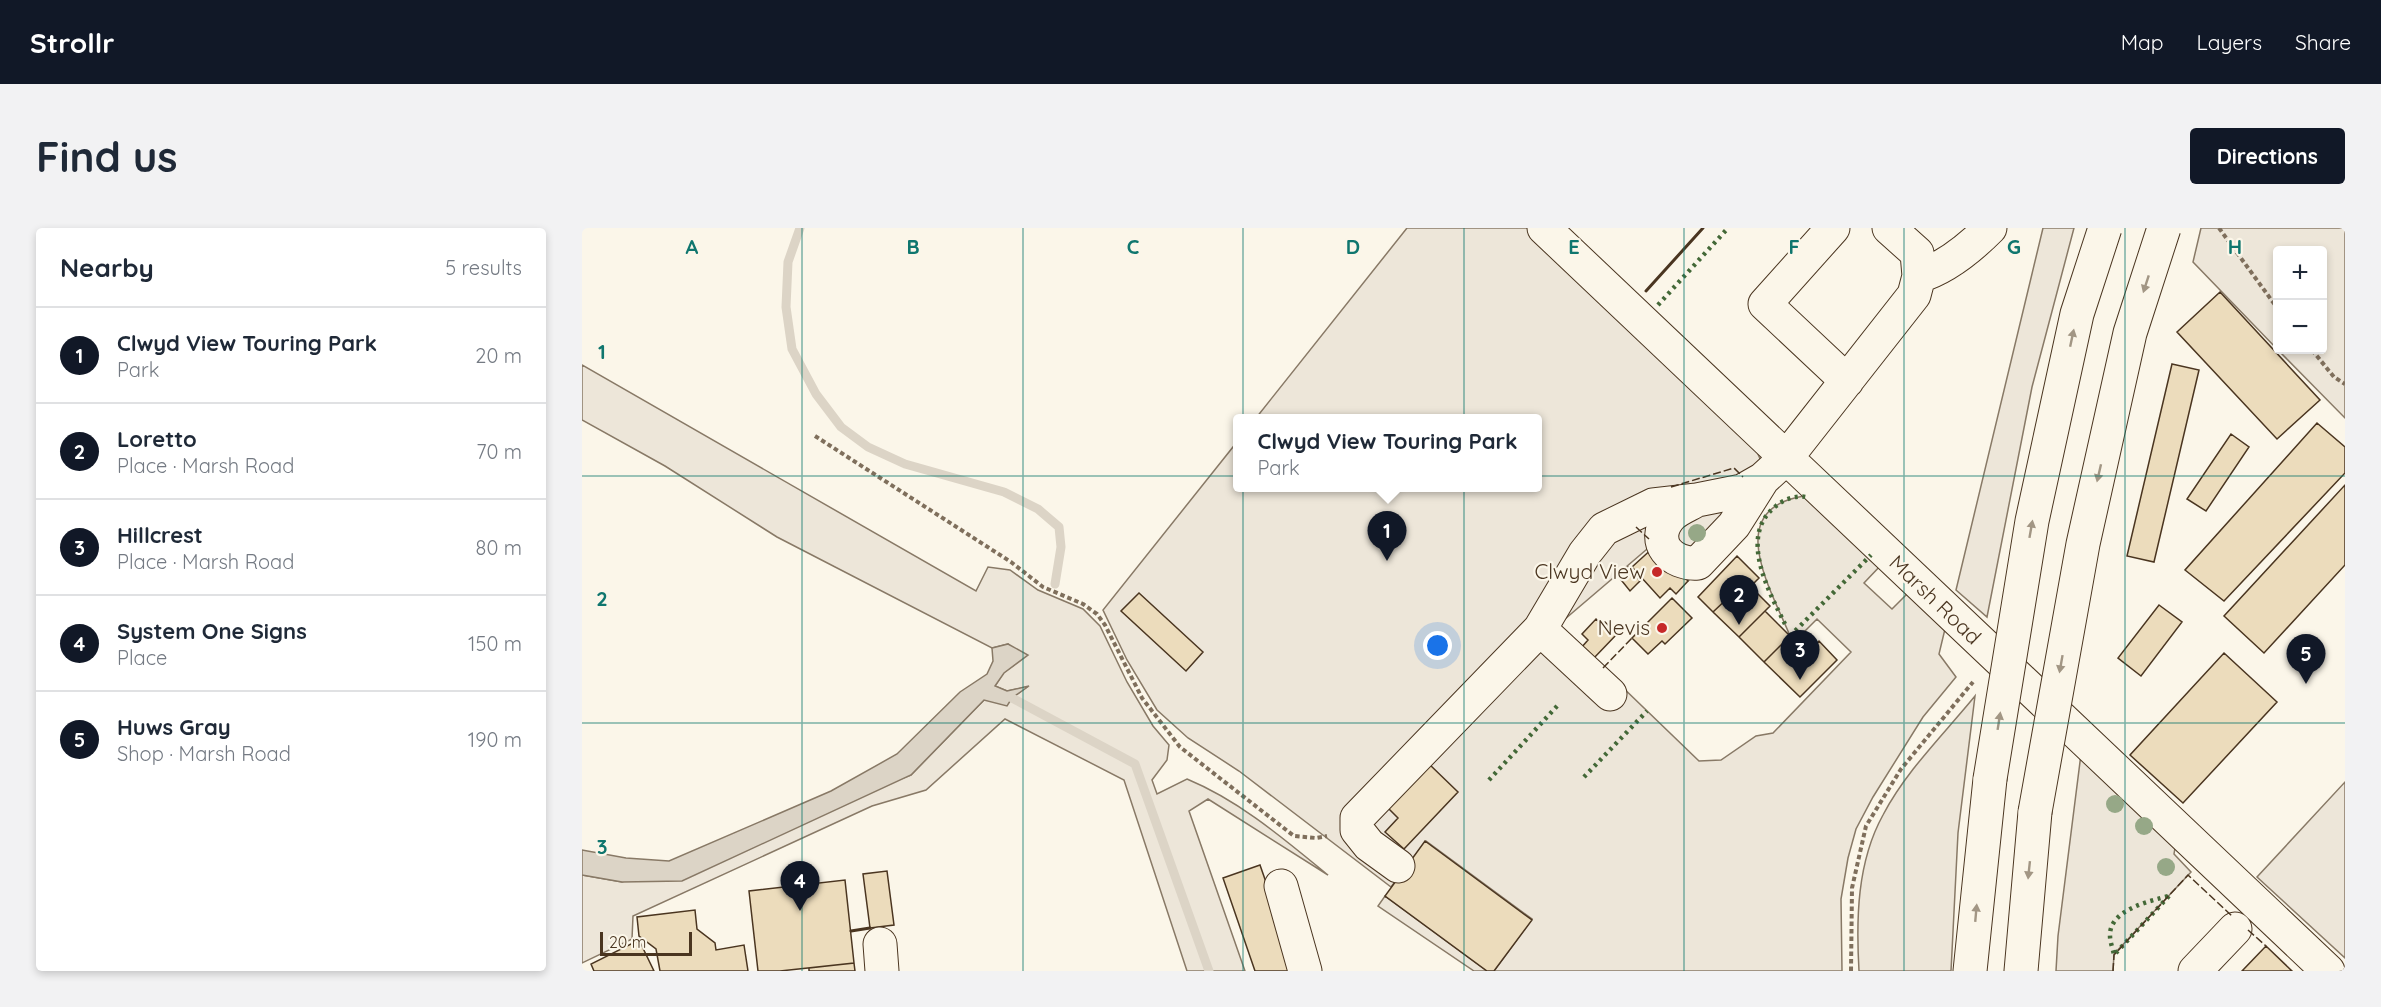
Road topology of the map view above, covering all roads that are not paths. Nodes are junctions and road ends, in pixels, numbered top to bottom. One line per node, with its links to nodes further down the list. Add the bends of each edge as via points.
1 (1544, 228): 9 (main road, Marsh Road)
2 (1833, 228): 8 (main road, via 1765,304)
3 (1889, 228): 7 (main road, via 1917,254)
4 (1990, 228): 7 (main road, via 1950,262)
5 (2105, 228): 17 (main road, one-way to 5, bridge, via 1990,779 2032,521 2077,314)
6 (2164, 228): 18 (main road, one-way to 18, bridge, via 2130,333 2088,522 2035,812)
7 (1919, 276): 8 (main road, via 1914,295)
8 (1847, 381): 9 (main road)
9 (1774, 469): 10 (main road, via 1742,490); 10 (main road, via 1734,525 1698,563 1687,564 1670,557 1662,530 1670,516); 20 (main road, Marsh Road, via 1996,657)
10 (1697, 500): 11 (main road, via 1653,505 1604,529)
11 (1540, 628): 12 (main road); 13 (main road, via 1357,818 1357,830 1369,845)
12 (1611, 694)
13 (1398, 866)
14 (1281, 886): 16 (main road)
15 (2235, 929): 19 (main road)
16 (1305, 971)
17 (1970, 971)
18 (2021, 971)
19 (2195, 971)
20 (2328, 971)

